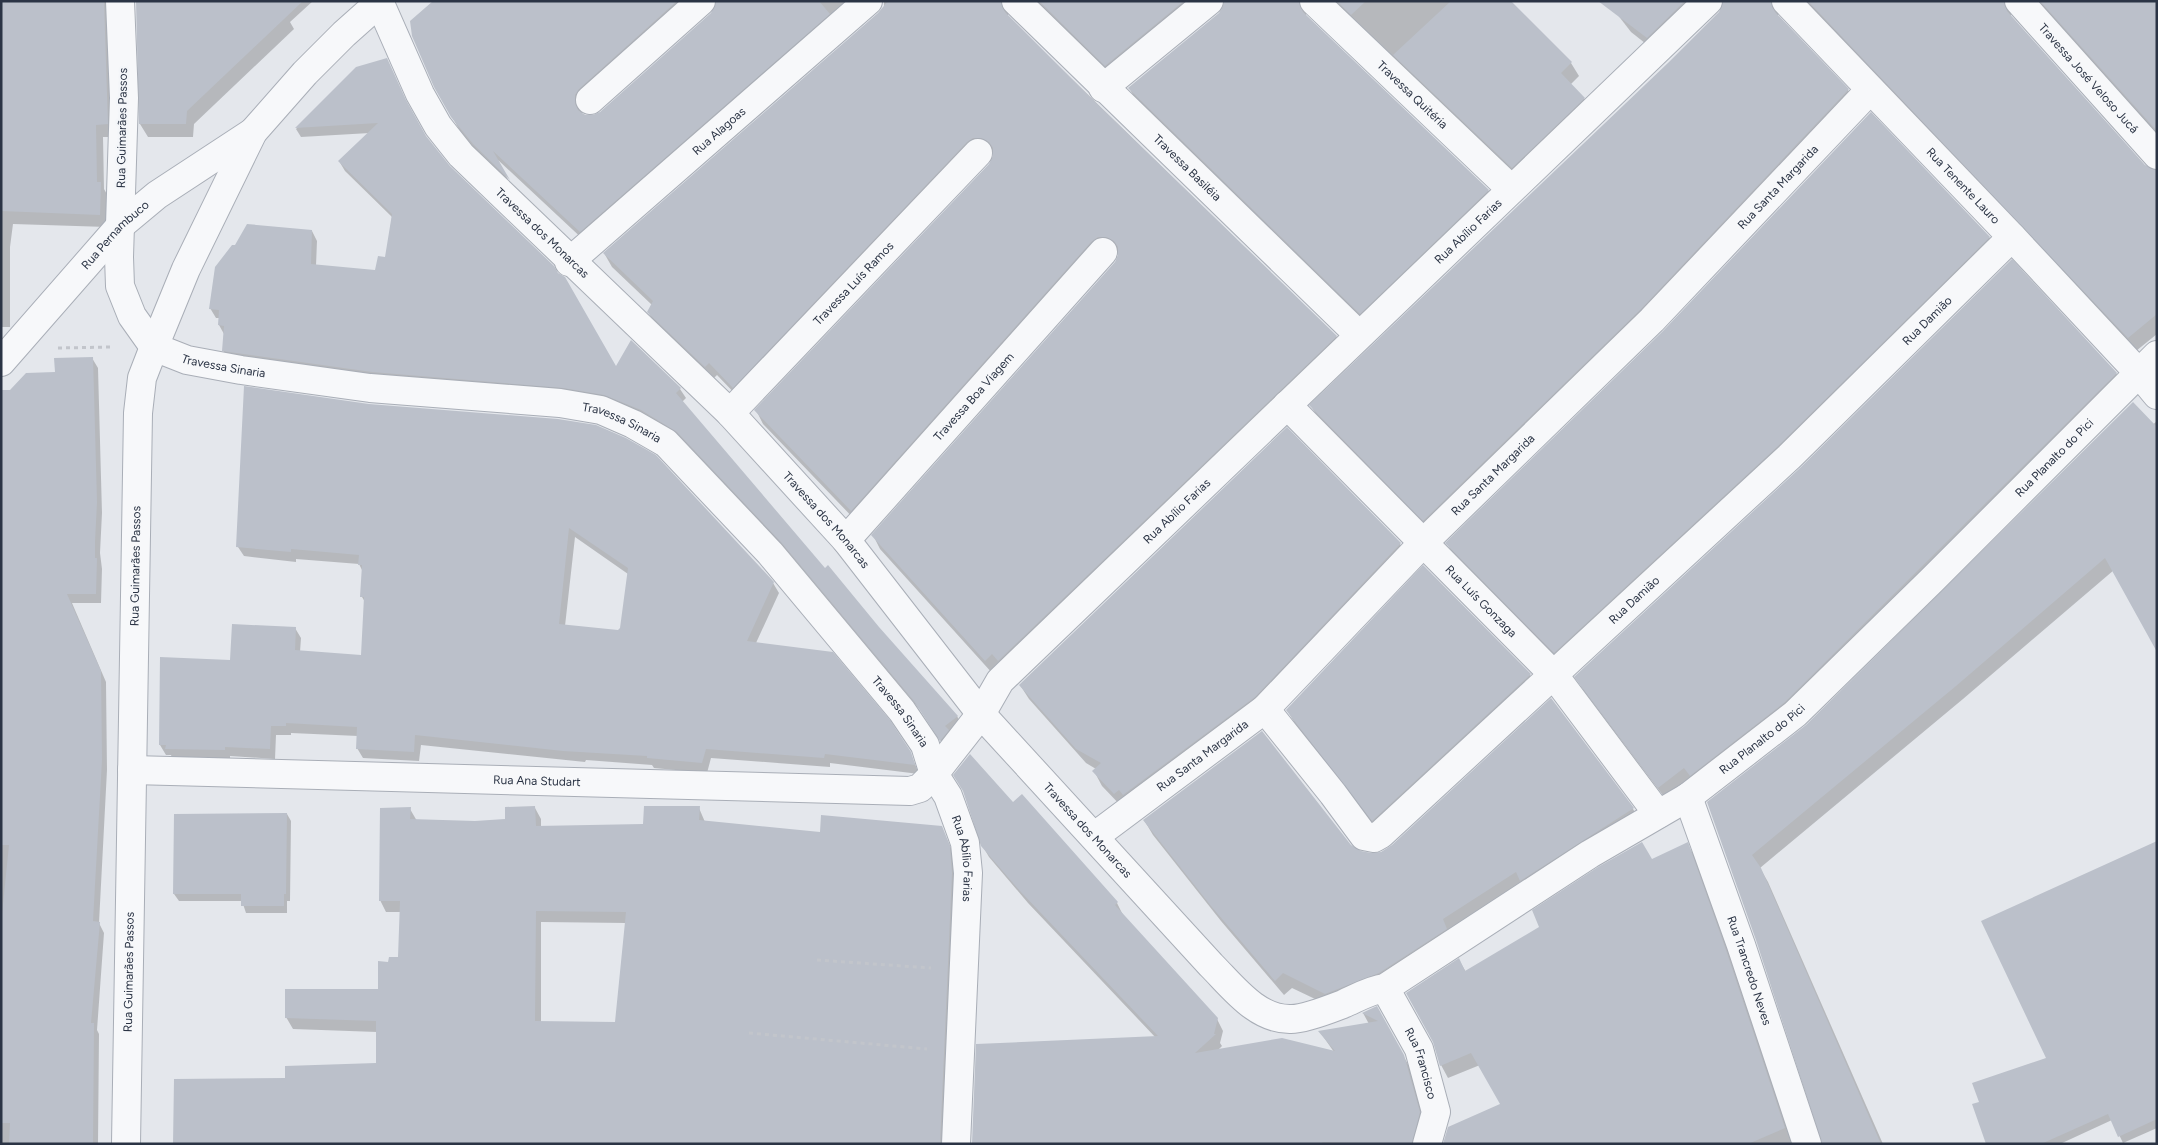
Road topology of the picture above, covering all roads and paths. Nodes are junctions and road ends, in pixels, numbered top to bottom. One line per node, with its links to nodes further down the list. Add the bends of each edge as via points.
1 (120, 1): 18 (street, Rua Guimarães Passos, via 124,98)
2 (701, 1): 13 (street)
3 (1016, 1): 11 (street, Travessa Basiléia)
4 (1209, 1): 11 (street)
5 (1314, 1): 17 (street, Travessa Quitéria)
6 (1708, 1): 17 (street, Rua Abílio Farias)
7 (1786, 1): 12 (street, Rua Tenente Lauro)
8 (2019, 1): 16 (street, Travessa José Veloso Jucá)
9 (380, 2): 14 (street, Rua Pernambuco, via 305,73); 21 (street, Travessa dos Monarcas, via 420,94 438,126 461,156)
10 (857, 5): 21 (street, Rua Alagoas)
11 (1104, 88): 22 (street, Travessa Basiléia)
12 (1870, 90): 19 (street, Rua Tenente Lauro); 30 (street, Rua Santa Margarida, via 1652,320)
13 (590, 100)
14 (253, 132): 18 (street, Rua Pernambuco, via 157,195); 23 (street, Rua Pernambuco, via 186,269)
15 (978, 153): 28 (street, Travessa Luís Ramos)
16 (2157, 155)
17 (1511, 189): 22 (street, Rua Abílio Farias)
18 (121, 225): 23 (street, Rua Guimarães Passos, via 120,286 132,316); 24 (street, Rua Pernambuco)
19 (2012, 237): 25 (street, Rua Tenente Lauro); 31 (street, Rua Damião, via 1789,456)
20 (1103, 252): 29 (street, Travessa Boa Viagem)
21 (570, 262): 28 (street, Travessa dos Monarcas)
22 (1358, 335): 27 (street, Rua Abílio Farias)
23 (154, 347): 24 (path); 34 (street, Rua Guimarães Passos, via 142,378 138,413); 35 (street, Travessa Sinaria, via 187,360 370,388 560,403 601,410 633,424 666,443 770,553 902,711 925,745)
24 (7, 356)
25 (2147, 364): 26 (street, Rua Tenente Lauro); 36 (street, Rua Planalto do Pici, via 1795,714)
26 (2157, 396)
27 (1287, 405): 30 (street, Rua Luís Gonzaga); 33 (street, Rua Abílio Farias, via 1000,681)
28 (730, 413): 29 (street, Travessa dos Monarcas)
29 (846, 540): 33 (street, Travessa dos Monarcas)
30 (1424, 542): 31 (street, Rua Luís Gonzaga); 32 (street, Rua Santa Margarida)
31 (1553, 674): 32 (street, Rua Damião, via 1471,753 1374,838 1364,836); 37 (street, Rua Luís Gonzaga)
32 (1265, 709): 38 (street, Rua Santa Margarida)
33 (981, 714): 35 (street, Rua Abílio Farias); 38 (street, Travessa dos Monarcas)
34 (132, 770): 35 (street, Rua Ana Studart, via 910,791 920,788); 45 (street, Rua Guimarães Passos)
35 (934, 774): 40 (street, Rua Abílio Farias, via 948,796 964,842 968,872)
36 (1688, 797): 37 (street, Rua Planalto do Pici); 48 (street, Rua Trancredo Neves)
37 (1658, 814): 41 (street, Rua Planalto do Pici, via 1590,854)
38 (1095, 836): 42 (street, Travessa dos Monarcas, via 1211,965 1250,1003 1276,1016)
39 (817, 960): 40 (path)
40 (964, 971): 44 (street, Rua Abílio Farias)
41 (1386, 988): 42 (street, Rua Planalto do Pici); 47 (street, Rua Francisco, via 1419,1049 1436,1112)
42 (1294, 1019)
43 (749, 1033): 44 (path)
44 (960, 1051): 46 (street, Rua Abílio Farias)
45 (126, 1144)
46 (956, 1144)
47 (1427, 1144)
48 (1807, 1144)

